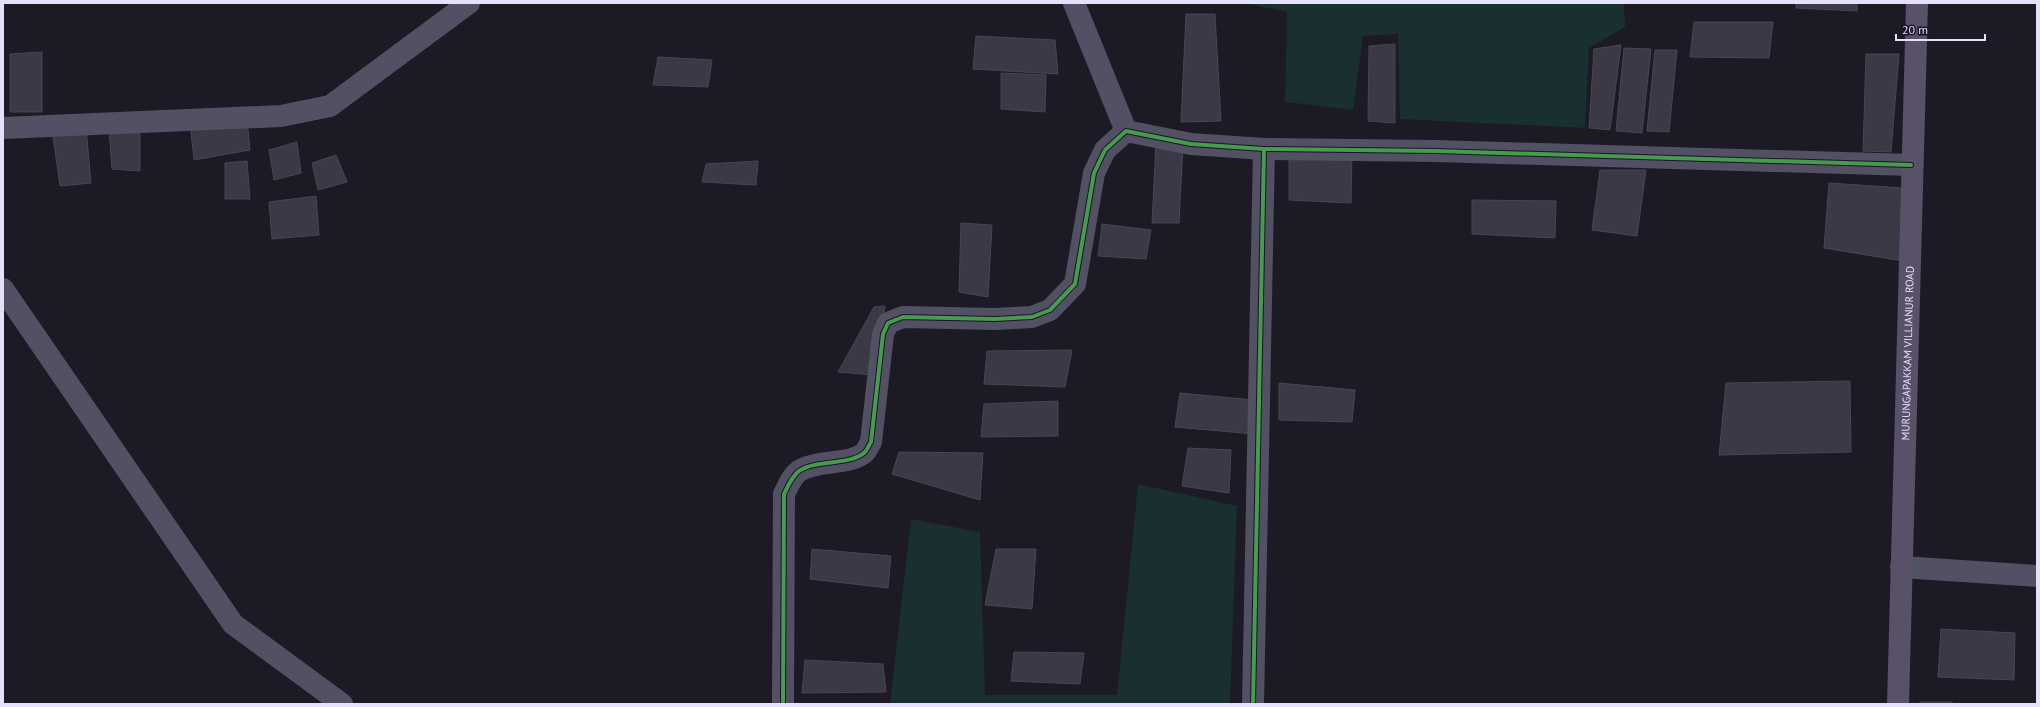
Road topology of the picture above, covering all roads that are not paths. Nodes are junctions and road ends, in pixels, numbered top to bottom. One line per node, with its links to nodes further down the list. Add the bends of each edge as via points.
1 (469, 3): 4 (street, via 330,106 281,116)
2 (1074, 3): 5 (street)
3 (1917, 3): 7 (main road, MURUNGAPAKKAM VILLIANUR ROAD)
4 (3, 128)
5 (1126, 131): 6 (street, via 1191,144); 12 (street, via 1105,150 1094,173 1075,284 1050,310 1032,317 903,317 888,323 883,334 871,442 865,452 857,457 814,465 799,471 791,480 784,494)
6 (1264, 149): 7 (street, via 1436,151); 13 (street)
7 (1911, 165): 9 (main road, MURUNGAPAKKAM VILLIANUR ROAD)
8 (3, 289): 11 (street, via 233,624)
9 (1902, 567): 10 (street); 14 (main road, MURUNGAPAKKAM VILLIANUR ROAD)
10 (2037, 576)
11 (342, 704)
12 (783, 704)
13 (1253, 704)
14 (1898, 704)

